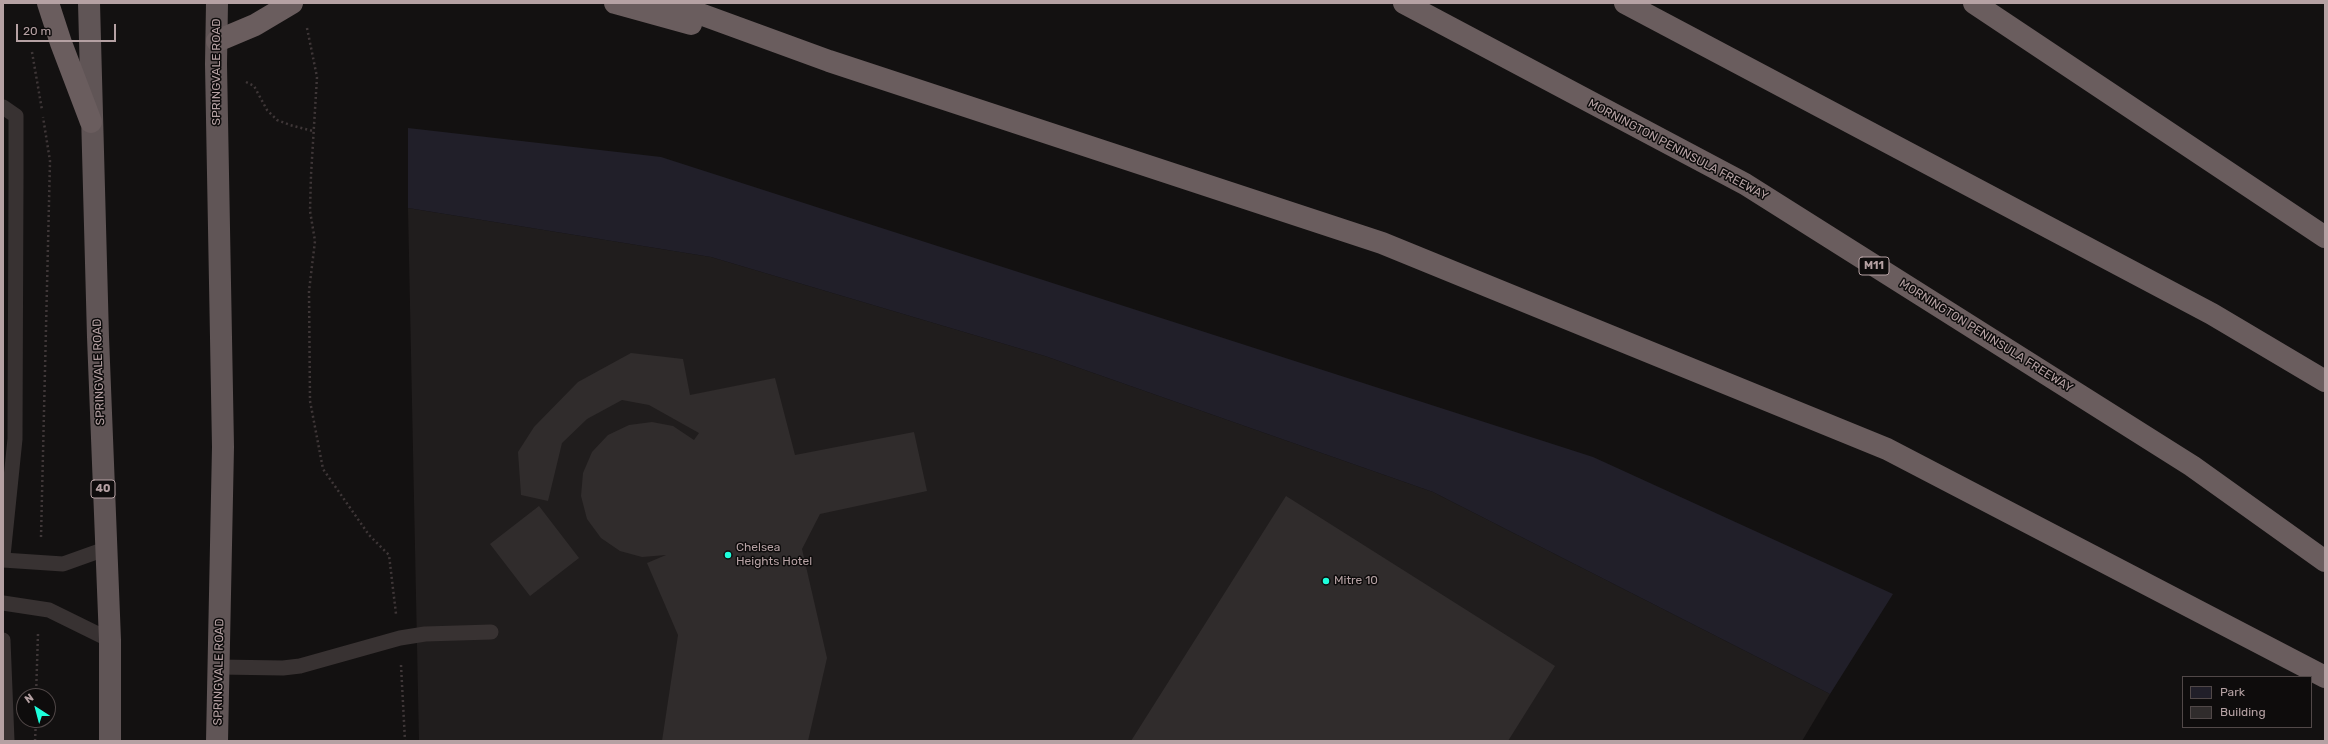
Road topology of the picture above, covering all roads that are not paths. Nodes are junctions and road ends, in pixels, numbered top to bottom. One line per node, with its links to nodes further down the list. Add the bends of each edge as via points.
1 (48, 3): 13 (highway, via 60,43)
2 (88, 3): 13 (highway, SPRINGVALE ROAD / 40)
3 (217, 3): 10 (highway, SPRINGVALE ROAD)
4 (292, 3): 10 (highway, via 255,25)
5 (615, 3): 11 (highway)
6 (670, 3): 11 (highway)
7 (1404, 3): 19 (highway, MORNINGTON PENINSULA FREEWAY / M11, via 1745,184 2192,466)
8 (1625, 3): 15 (highway, via 2212,314)
9 (1974, 3): 14 (highway)
10 (217, 41): 24 (highway, SPRINGVALE ROAD, via 223,447)
11 (829, 61): 25 (highway, via 1382,242 1887,448)
12 (3, 106): 17 (lane, via 16,116 16,186 15,439)
13 (91, 122): 16 (highway, SPRINGVALE ROAD / 40)
14 (2325, 237)
15 (2325, 381)
16 (105, 549): 18 (lane, via 63,564); 23 (highway, SPRINGVALE ROAD / 40)
17 (3, 556)
18 (3, 560)
19 (2325, 561)
20 (3, 603): 23 (lane, via 49,610)
21 (491, 632): 24 (lane, via 425,634 400,638 300,666)
22 (3, 640): 26 (lane)
23 (110, 640): 27 (highway, SPRINGVALE ROAD / 40)
24 (219, 667): 28 (highway, SPRINGVALE ROAD)
25 (2325, 676)
26 (7, 741)
27 (110, 741)
28 (217, 741)

